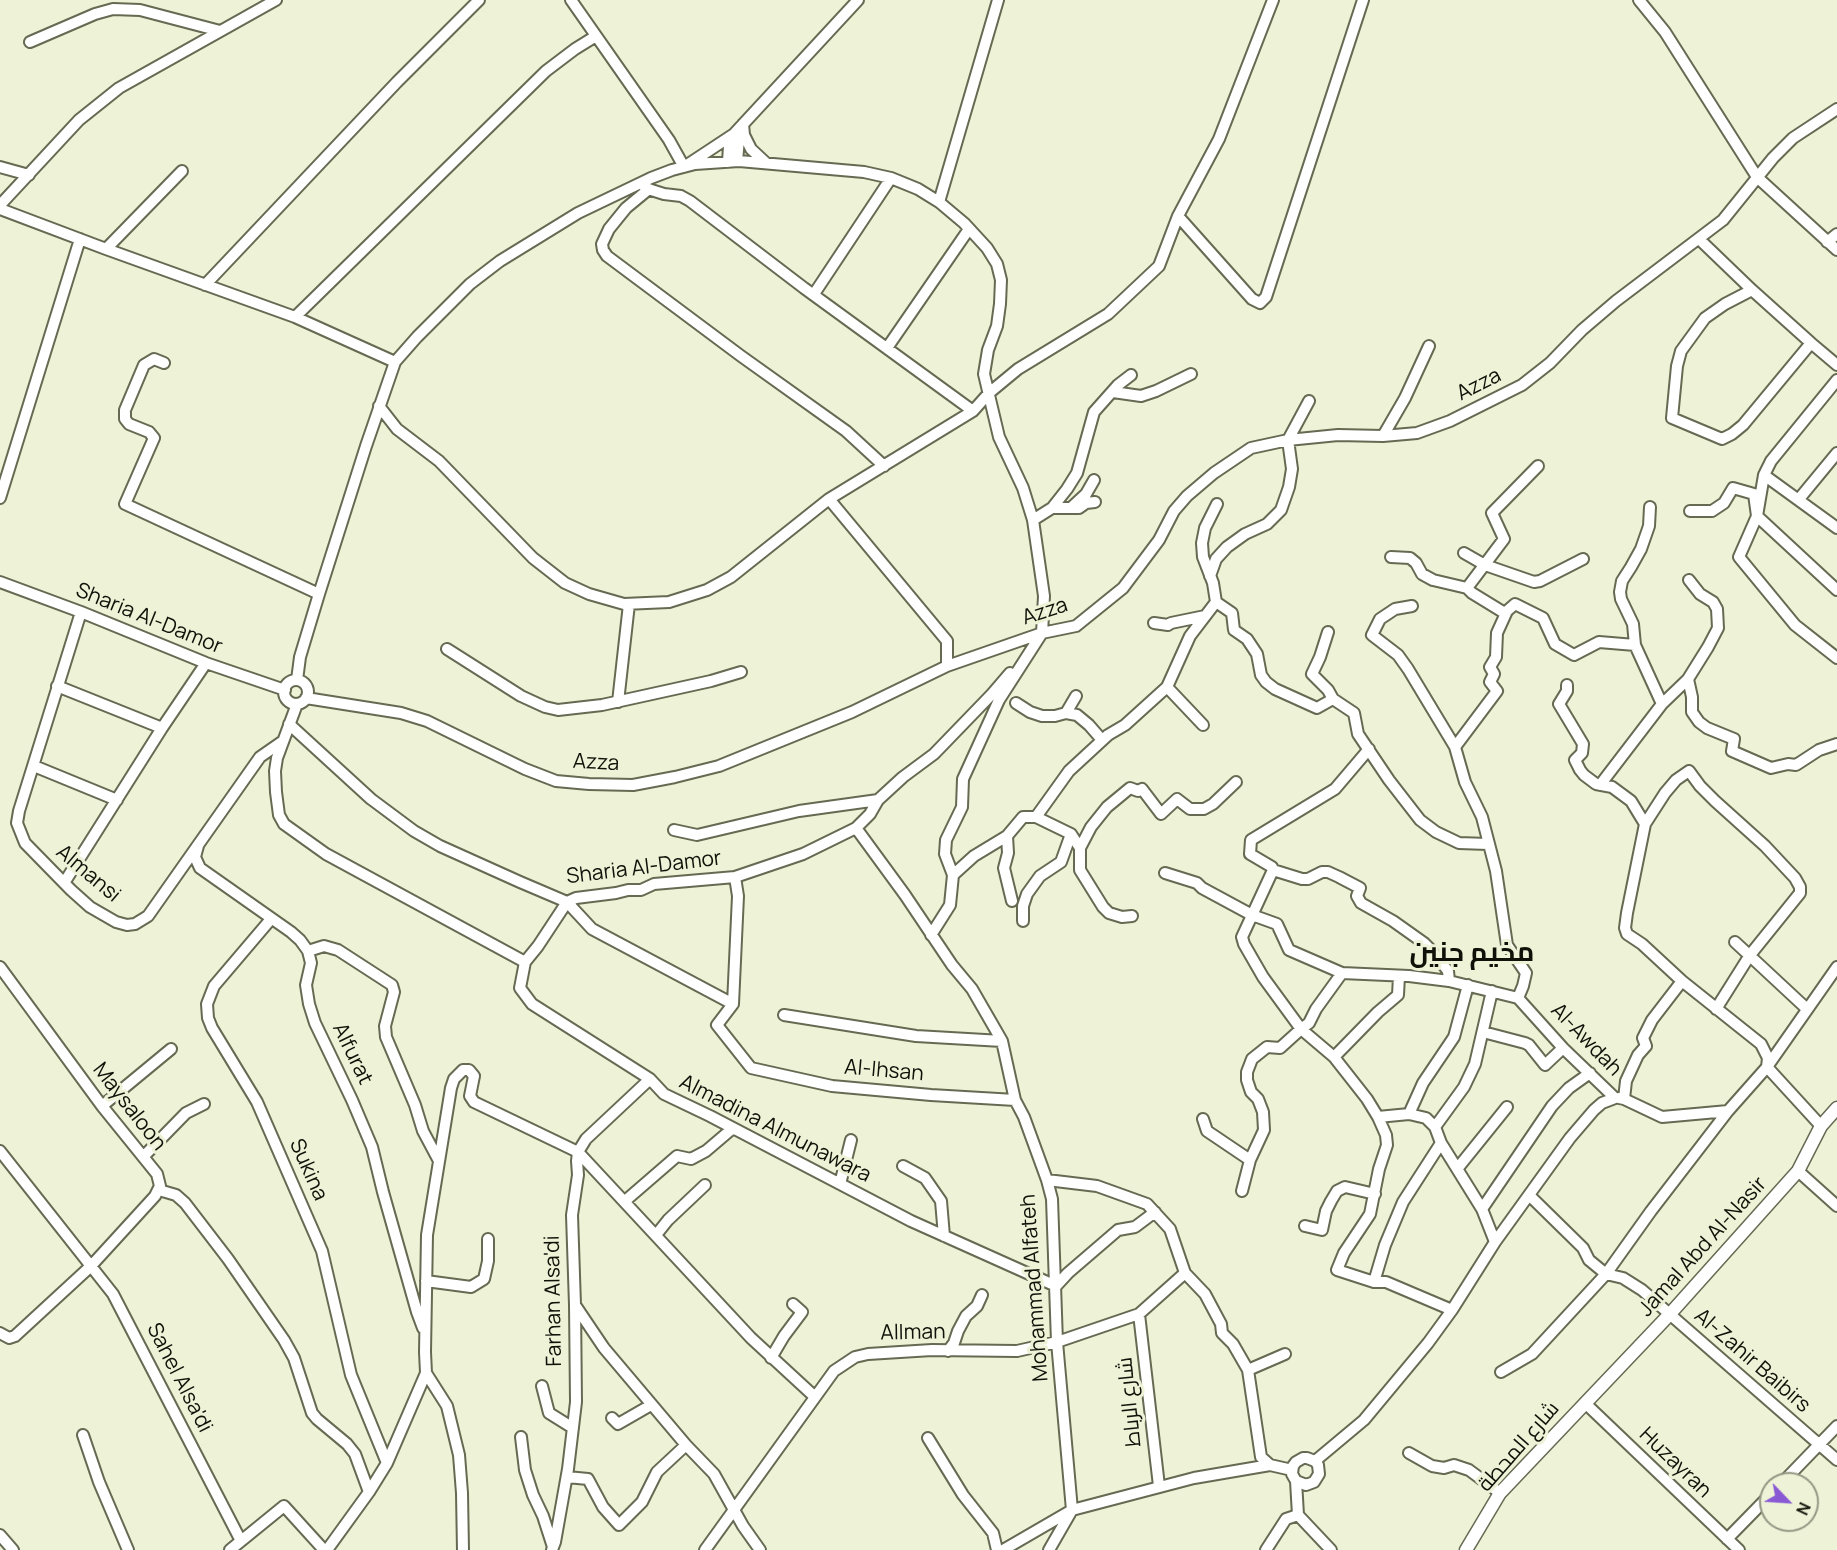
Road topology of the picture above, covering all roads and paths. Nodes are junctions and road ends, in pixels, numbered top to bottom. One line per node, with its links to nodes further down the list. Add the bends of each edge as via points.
1 (276, 0): 9 (street)
2 (479, 0): 34 (street)
3 (571, 0): 10 (street)
4 (858, 0): 13 (street)
5 (998, 0): 24 (street)
6 (1273, 0): 26 (street, via 1219,139)
7 (1363, 0): 26 (street, via 1266,297 1260,303 1252,299)
8 (1639, 0): 20 (street, via 1665,32)
9 (220, 31): 11 (street, via 122,9 95,14); 19 (street, via 119,88 79,120)
10 (596, 36): 17 (street); 37 (street, via 546,71)
11 (30, 42)
12 (1837, 109): 20 (street, Azza, via 1793,138)
13 (739, 129): 14 (street, via 729,146); 15 (street, via 751,150); 17 (street)
14 (732, 162): 15 (street); 17 (street)
15 (766, 163): 21 (street, via 864,171)
16 (0, 167): 19 (street)
17 (684, 167): 22 (street)
18 (182, 171): 32 (street)
19 (29, 175): 25 (street)
20 (1757, 177): 30 (street, Azza, via 1723,220); 31 (street)
21 (891, 178): 24 (street); 36 (street)
22 (636, 185): 23 (street); 41 (street, via 578,213 500,261 470,284)
23 (650, 189): 36 (street, via 690,201); 55 (street, via 626,208 609,229 602,244 607,256 846,431)
24 (939, 201): 27 (street)
25 (0, 207): 29 (street)
26 (1178, 216): 48 (street, via 1159,266 1108,314 1018,369)
27 (969, 229): 40 (street); 48 (street, via 987,248 1001,280 997,326 984,374)
28 (1837, 234): 31 (street)
29 (80, 239): 32 (street); 59 (street)
30 (1699, 239): 35 (street); 52 (street, Azza, via 1616,301 1522,384 1450,421 1417,433)
31 (1827, 242): 33 (street)
32 (106, 249): 34 (street)
33 (1837, 250)
34 (205, 285): 37 (street)
35 (1752, 290): 38 (street); 38 (street, via 1705,318 1681,351 1672,418 1722,439 1732,434)
36 (814, 294): 40 (street)
37 (296, 317): 41 (street)
38 (1811, 343): 43 (street)
39 (1429, 346): 52 (street)
40 (887, 348): 51 (street)
41 (396, 362): 50 (street)
42 (164, 363): 80 (street, via 154,359 144,364 125,410 129,424 154,438 125,504)
43 (1837, 364)
44 (1191, 374): 47 (street, via 1142,396)
45 (1131, 375): 47 (street)
46 (1837, 380): 57 (street)
47 (1113, 392): 65 (street, via 1094,412 1077,473)
48 (988, 393): 51 (street); 69 (street, via 999,437)
49 (1308, 401): 53 (street)
50 (379, 406): 80 (street); 82 (street, via 397,429 439,461 543,567 577,589)
51 (973, 411): 55 (street)
52 (1383, 436): 53 (street, Azza)
53 (1288, 440): 75 (street, via 1292,469 1281,510 1267,524 1227,547 1216,559); 89 (street, Azza, via 1251,448 1214,473 1174,511 1159,540 1124,588 1076,626)
54 (1837, 453): 61 (street)
55 (884, 466): 60 (street)
56 (1539, 466): 74 (street, via 1492,513 1504,539)
57 (1764, 475): 61 (street); 68 (street)
58 (1094, 480): 66 (street)
59 (0, 498)
60 (829, 499): 82 (street, via 719,584 682,599); 94 (street, via 947,641)
61 (1799, 499): 70 (street)
62 (1095, 502): 66 (street)
63 (1217, 504): 75 (street, via 1202,543)
64 (1650, 507): 90 (street, via 1649,526 1641,549 1622,581 1620,592 1633,624)
65 (1052, 508): 66 (street); 69 (street)
66 (1071, 508)
67 (1690, 512): 68 (street, via 1712,511 1724,503 1733,488 1754,494)
68 (1756, 516): 79 (street); 92 (street, via 1739,557 1795,625)
69 (1033, 520): 89 (street, via 1044,596)
70 (1837, 528)
71 (1464, 553): 74 (street)
72 (1391, 557): 78 (street, via 1410,558 1422,574 1433,580)
73 (1583, 559): 74 (street, via 1534,582)
74 (1485, 565): 78 (street)
75 (1210, 577): 81 (street)
76 (1689, 580): 96 (street, via 1713,602 1718,628)
77 (0, 582): 85 (street, Sharia Al-Damor)
78 (1467, 588): 84 (street, via 1503,612)
79 (1837, 590)
80 (319, 594): 97 (street)
81 (1216, 602): 86 (street); 103 (street, via 1232,613 1235,631 1247,639 1257,654 1264,681 1317,708)
82 (629, 604): 105 (street)
83 (1412, 606): 115 (street, via 1395,609 1380,619 1372,635 1398,655)
84 (1507, 610): 90 (street, via 1515,604 1543,618 1555,644 1574,655 1599,642); 115 (street, via 1497,633 1496,657 1490,667 1494,674 1490,682 1497,691)
85 (81, 612): 93 (street, Sharia Al-Damor); 99 (street, Almansi)
86 (1205, 616): 87 (street, via 1168,625); 100 (street, via 1190,636)
87 (1154, 623)
88 (1328, 632): 103 (street, via 1312,674)
89 (1042, 633): 94 (street, Azza); 121 (street, Sharia Al-Damor, via 992,694 934,754); 133 (street, via 999,700 963,779 962,807 946,840 945,854)
90 (1635, 645): 107 (street)
91 (447, 649): 105 (street, via 544,707 558,710)
92 (1837, 658)
93 (206, 663): 101 (street, Sharia Al-Damor); 111 (street)
94 (947, 666): 104 (street, Azza, via 852,712 719,766 633,784 556,781 401,713)
95 (741, 672): 105 (street)
96 (1688, 679): 107 (street); 114 (street, via 1692,711 1707,728 1734,739 1732,751 1771,768 1796,765)
97 (297, 680): 101 (street); 104 (street, via 308,690)
98 (1567, 685): 119 (street, via 1559,704 1582,744 1582,753 1575,760 1584,775)
99 (57, 686): 111 (street); 117 (street, Almansi)
100 (1167, 687): 110 (street); 112 (street)
101 (285, 690): 104 (street, via 287,699)
102 (1076, 696): 108 (street)
103 (1333, 699): 116 (street, via 1354,713 1358,734)
104 (302, 700): 109 (street)
105 (618, 702)
106 (1016, 703): 108 (street, via 1042,716)
107 (1662, 704): 119 (street)
108 (1066, 713): 112 (street, via 1077,715)
109 (289, 724): 113 (street); 137 (street, Sharia Al-Damor, via 371,799 414,831)
110 (1203, 725)
111 (162, 728): 120 (street)
112 (1102, 740): 122 (street, via 1069,771)
113 (283, 741): 128 (street, Almansi, via 260,757); 146 (street, via 277,758 276,792 279,815 287,828 326,854)
114 (1837, 744)
115 (1455, 747): 129 (street, via 1465,782 1482,817)
116 (1369, 749): 129 (street, via 1420,820 1459,843); 131 (street, via 1335,789 1251,840 1250,854)
117 (34, 766): 120 (street); 135 (street, Almansi, via 17,823 25,843)
118 (1236, 782): 130 (street, via 1204,809 1190,809 1177,799 1161,814 1142,789 1130,788 1107,807)
119 (1600, 785): 123 (street, via 1612,787 1631,801)
120 (117, 800): 135 (street)
121 (878, 800): 124 (street, Sharia Al-Damor); 125 (street, via 799,811 697,835)
122 (1036, 818): 126 (street); 127 (street, via 1023,817)
123 (1645, 824): 145 (street, via 1665,793 1689,771 1795,878 1800,893); 152 (street, via 1625,928 1627,934)
124 (856, 828): 134 (street, Sharia Al-Damor, via 803,854); 142 (street, Mohammad Alfateh)
125 (675, 830)
126 (1071, 834): 130 (street); 141 (street, via 1061,862 1033,883 1023,906)
127 (1007, 836): 133 (street, via 974,856); 136 (street, via 1004,868)
128 (201, 838): 135 (street, Almansi, via 148,916 135,924 116,922 90,907); 140 (street, via 195,854 200,868)
129 (1488, 844): 155 (street, via 1507,945 1526,974)
130 (1080, 848): 139 (street, via 1080,870 1103,907 1109,913)
131 (1273, 870): 138 (street); 151 (street, via 1302,879 1328,872 1360,888 1357,896 1361,903 1393,921 1432,951 1448,971)
132 (1165, 873): 138 (street, via 1197,883)
133 (953, 875): 142 (street, via 950,904)
134 (735, 877): 137 (street, Sharia Al-Damor, via 654,884 641,890); 156 (street, Sharia Al-Damor, via 738,896)
135 (64, 883)
136 (1012, 901)
137 (567, 902): 146 (street); 156 (street, via 592,929)
138 (1252, 915): 149 (street, via 1277,924 1289,950); 160 (street, via 1242,937 1245,944 1263,977)
139 (1132, 916)
140 (271, 919): 144 (street, via 291,932); 244 (street, Sukina, via 214,986 208,998 207,1018 257,1102 322,1251 351,1376)
141 (1023, 921)
142 (931, 935): 162 (street, Mohammad Alfateh, via 972,989)
143 (1735, 942): 145 (street)
144 (308, 951): 188 (street, via 324,946 338,950 393,987 386,1037); 221 (street, Alfurat, via 309,1004 372,1147)
145 (1750, 955): 157 (street); 158 (street)
146 (525, 962): 168 (street, Almadina Almunawara, via 519,987 527,999)
147 (0, 967): 172 (street, Maysaloon)
148 (1837, 967): 158 (street)
149 (1342, 973): 150 (street); 160 (street)
150 (1398, 976): 151 (street); 165 (street, via 1398,995)
151 (1449, 981): 153 (street)
152 (1682, 981): 157 (street); 169 (street, via 1652,1020 1643,1038 1646,1046 1638,1054)
153 (1468, 985): 154 (street); 176 (street, via 1454,1037 1423,1083)
154 (1492, 991): 155 (street); 161 (street)
155 (1518, 998): 163 (street, Al-Awdah)
156 (733, 1004): 170 (street, Al-Ihsan, via 717,1025 751,1068 832,1086)
157 (1716, 1009): 166 (street, via 1761,1044 1768,1058)
158 (1807, 1009): 166 (street)
159 (784, 1015): 162 (street, via 916,1036)
160 (1301, 1029): 165 (street); 187 (street, via 1280,1048 1266,1047 1260,1051 1249,1065 1247,1080 1263,1112 1264,1130)
161 (1483, 1032): 163 (street, via 1529,1045 1545,1065); 180 (street, via 1464,1087)
162 (1002, 1041): 170 (street, Mohammad Alfateh)
163 (1563, 1048): 167 (street, Al-Awdah)
164 (171, 1049): 172 (street)
165 (1334, 1057): 177 (street)
166 (1767, 1067): 175 (street); 179 (street)
167 (1590, 1073): 169 (street, Al-Awdah); 201 (street, via 1552,1106)
168 (650, 1079): 181 (street, Almadina Almunawara, via 664,1094); 185 (street, via 586,1139)
169 (1620, 1098): 175 (street, via 1662,1117); 198 (street, Al-Awdah, via 1602,1103 1594,1110)
170 (1015, 1100): 192 (street, Mohammad Alfateh)
171 (204, 1104): 186 (street, via 186,1113)
172 (102, 1107): 186 (street, Maysaloon)
173 (1507, 1107): 190 (street)
174 (1837, 1108): 179 (main road, Jamal Abd Al-Nasir)
175 (1728, 1111): 210 (street)
176 (1409, 1114): 177 (street); 180 (street, via 1426,1118)
177 (1378, 1117): 197 (street, via 1387,1144)
178 (1203, 1119): 187 (street, via 1207,1131)
179 (1821, 1126): 191 (main road, Jamal Abd Al-Nasir)
180 (1435, 1127): 183 (street)
181 (733, 1128): 193 (street, Almadina Almunawara); 199 (street, via 691,1159 677,1156)
182 (850, 1140): 193 (street)
183 (1441, 1143): 190 (street); 212 (street, via 1403,1202)
184 (0, 1152): 208 (street, Sahel Alsa'di)
185 (578, 1152): 188 (street, via 474,1102 470,1096 474,1076 465,1070 452,1085); 199 (street); 216 (street, Farhan Alsa'di, via 572,1215)
186 (143, 1157): 195 (street, Maysaloon, via 158,1177)
187 (1250, 1160): 196 (street)
188 (439, 1161): 211 (street, via 427,1235)
189 (903, 1166): 205 (street, via 925,1178 941,1201)
190 (1458, 1169): 201 (street)
191 (1798, 1171): 200 (street); 219 (main road, Jamal Abd Al-Nasir)
192 (1047, 1180): 202 (street, via 1097,1186 1147,1204); 213 (street, Mohammad Alfateh, via 1052,1199)
193 (840, 1184): 205 (street, Almadina Almunawara)
194 (705, 1185): 204 (street)
195 (159, 1190): 208 (street); 252 (street, via 176,1195 185,1203 235,1269 294,1358 312,1413 347,1444 360,1464)
196 (1242, 1191)
197 (1375, 1194): 203 (street, via 1345,1187 1331,1201 1322,1230); 212 (street, via 1370,1214 1337,1269)
198 (1529, 1195): 207 (street, Al-Awdah); 210 (street)
199 (625, 1201): 204 (street)
200 (1837, 1206)
201 (1482, 1209): 207 (street)
202 (1155, 1212): 209 (street, via 1170,1229); 213 (street, via 1135,1227 1118,1230)
203 (1305, 1226)
204 (656, 1235): 225 (street)
205 (944, 1236): 213 (street, Almadina Almunawara)
206 (488, 1239): 211 (street, via 484,1279 471,1287)
207 (1495, 1242): 217 (street, Al-Awdah)
208 (91, 1266): 220 (street, via 15,1336 6,1338); 260 (street, Sahel Alsa'di, via 113,1294)
209 (1185, 1273): 218 (street, AlIman); 226 (street, via 1206,1294 1222,1333)
210 (1606, 1274): 219 (street, Al-Zahir Baibirs, via 1632,1283); 227 (street, via 1532,1354)
211 (426, 1281): 221 (street)
212 (1374, 1282): 217 (street, via 1386,1282)
213 (1056, 1286): 222 (street, Mohammad Alfateh)
214 (982, 1295): 223 (street)
215 (793, 1304): 225 (street, via 802,1312)
216 (575, 1305): 232 (street); 235 (street, Farhan Alsa'di)
217 (1452, 1310): 243 (street, Al-Awdah, via 1364,1420)
218 (1139, 1314): 222 (street, AlIman); 251 (street, شارع الرباط)
219 (1669, 1315): 231 (main road, Jamal Abd Al-Nasir); 240 (street, Al-Zahir Baibirs)
220 (0, 1333)
221 (425, 1334): 228 (street)
222 (1057, 1342): 223 (street, AlIman, via 1017,1351); 256 (street, Mohammad Alfateh)
223 (948, 1351): 230 (street, AlIman, via 855,1357 834,1371)
224 (1285, 1354): 226 (street)
225 (771, 1358): 230 (street)
226 (1248, 1370): 245 (street, via 1261,1457)
227 (1501, 1372)
228 (426, 1373): 244 (street); 267 (street, via 447,1406 459,1455)
229 (542, 1386): 235 (street, via 549,1413)
230 (814, 1397): 255 (street, AlIman)
231 (1585, 1403): 253 (main road, شارع المحطة); 259 (street, Huzayran)
232 (651, 1405): 233 (street, via 618,1424); 239 (street)
233 (612, 1418)
234 (1837, 1426): 240 (street)
235 (573, 1428): 248 (street, Farhan Alsa'di)
236 (83, 1435): 264 (street)
237 (521, 1437): 262 (street, via 525,1470)
238 (928, 1438): 270 (street, via 963,1495 993,1533)
239 (686, 1445): 248 (street, via 657,1472 642,1502 619,1525 603,1507 588,1479); 255 (street, via 714,1474)
240 (1819, 1445): 242 (street, Al-Zahir Baibirs); 247 (street)
241 (1409, 1453): 253 (street, via 1432,1466 1444,1468 1454,1464 1469,1470)
242 (1837, 1460)
243 (1315, 1461): 246 (street, via 1299,1460); 250 (street, via 1319,1474)
244 (387, 1463): 252 (street)
245 (1270, 1465): 246 (street); 251 (street)
246 (1292, 1470): 249 (street)
247 (1793, 1472)
248 (567, 1477): 262 (street, Farhan Alsa'di)
249 (1296, 1481): 250 (street); 257 (street)
250 (1310, 1485): 257 (street)
251 (1159, 1486): 256 (street)
252 (369, 1492): 266 (street)
253 (1500, 1493): 274 (main road, شارع المحطة)
254 (1759, 1506): 259 (street)
255 (734, 1510): 268 (street, AlIman); 269 (street)
256 (1072, 1510): 261 (street); 271 (street)
257 (1298, 1515): 272 (street, via 1286,1519); 273 (street)
258 (0, 1535): 263 (street)
259 (1727, 1539): 275 (street, Huzayran)
260 (241, 1540): 265 (street); 266 (street, via 284,1506)
261 (1053, 1548)
262 (553, 1549)
263 (13, 1550)
264 (128, 1550)
265 (230, 1550)
266 (325, 1550)
267 (463, 1550)
268 (705, 1550)
269 (760, 1550)
270 (997, 1550)
271 (1003, 1550)
272 (1266, 1550)
273 (1331, 1550)
274 (1466, 1550)
275 (1739, 1550)

